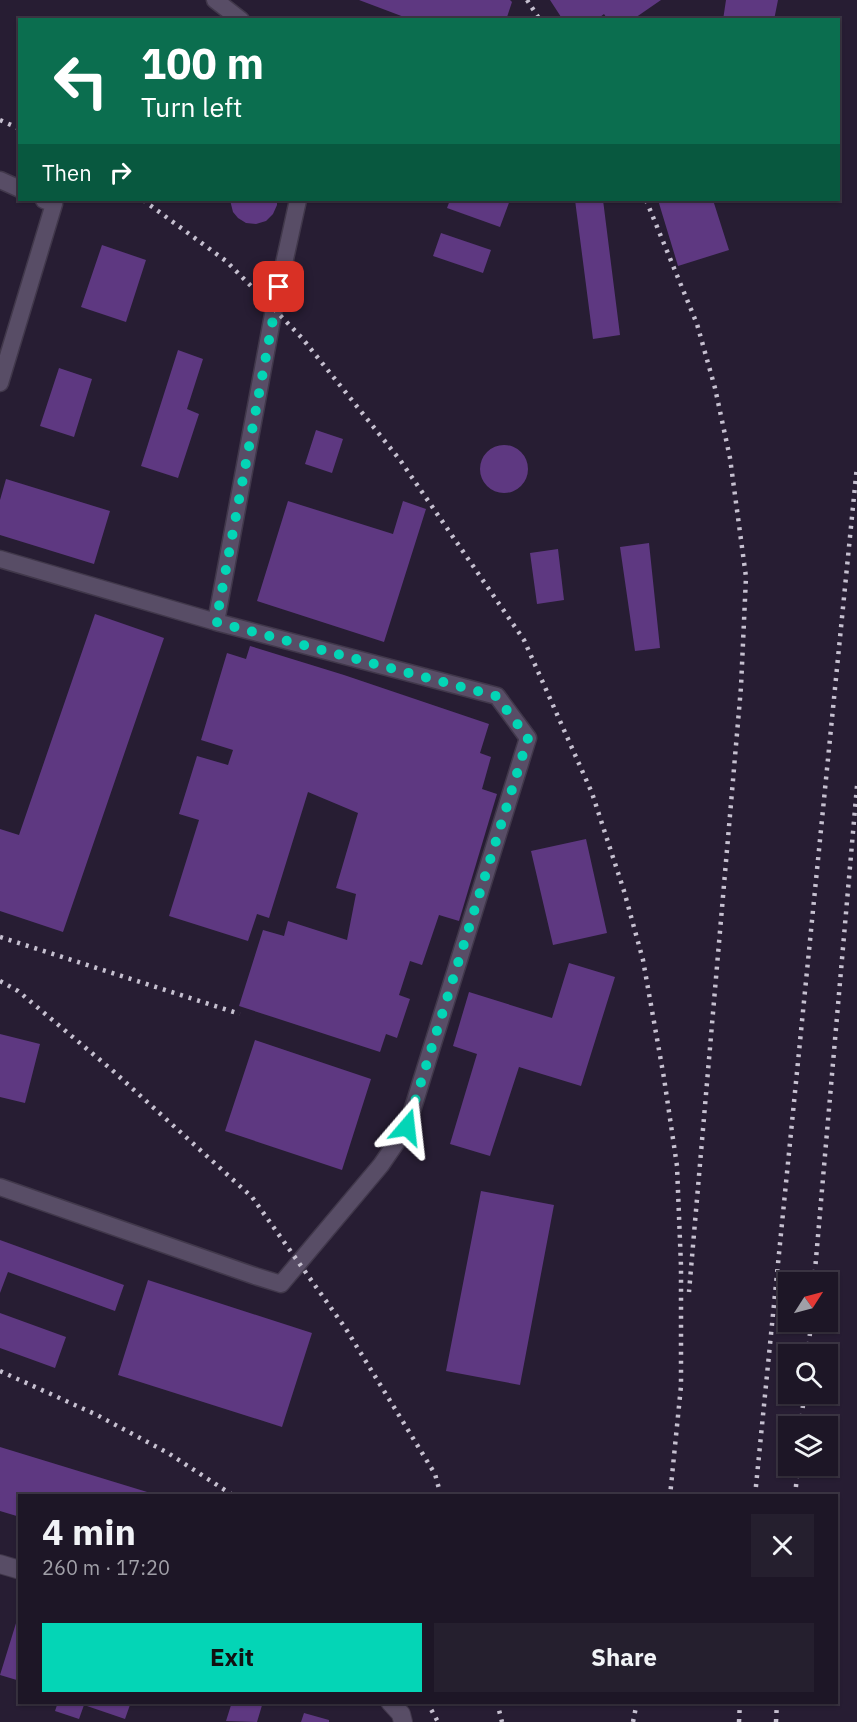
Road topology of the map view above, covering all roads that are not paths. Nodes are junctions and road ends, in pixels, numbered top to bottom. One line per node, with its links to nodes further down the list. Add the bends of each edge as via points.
1 (215, 0): 2 (lane)
2 (239, 18)
3 (0, 180): 4 (lane)
4 (18, 188)
5 (46, 201): 7 (lane, via 54,204)
6 (298, 201): 9 (lane)
7 (0, 384)
8 (0, 558): 9 (lane)
9 (216, 622): 10 (lane, via 496,696 528,738 407,1127 381,1165 280,1284)
10 (0, 1187)
11 (0, 1564): 12 (street)
12 (18, 1569)
13 (392, 1704): 14 (street)
14 (403, 1722)

